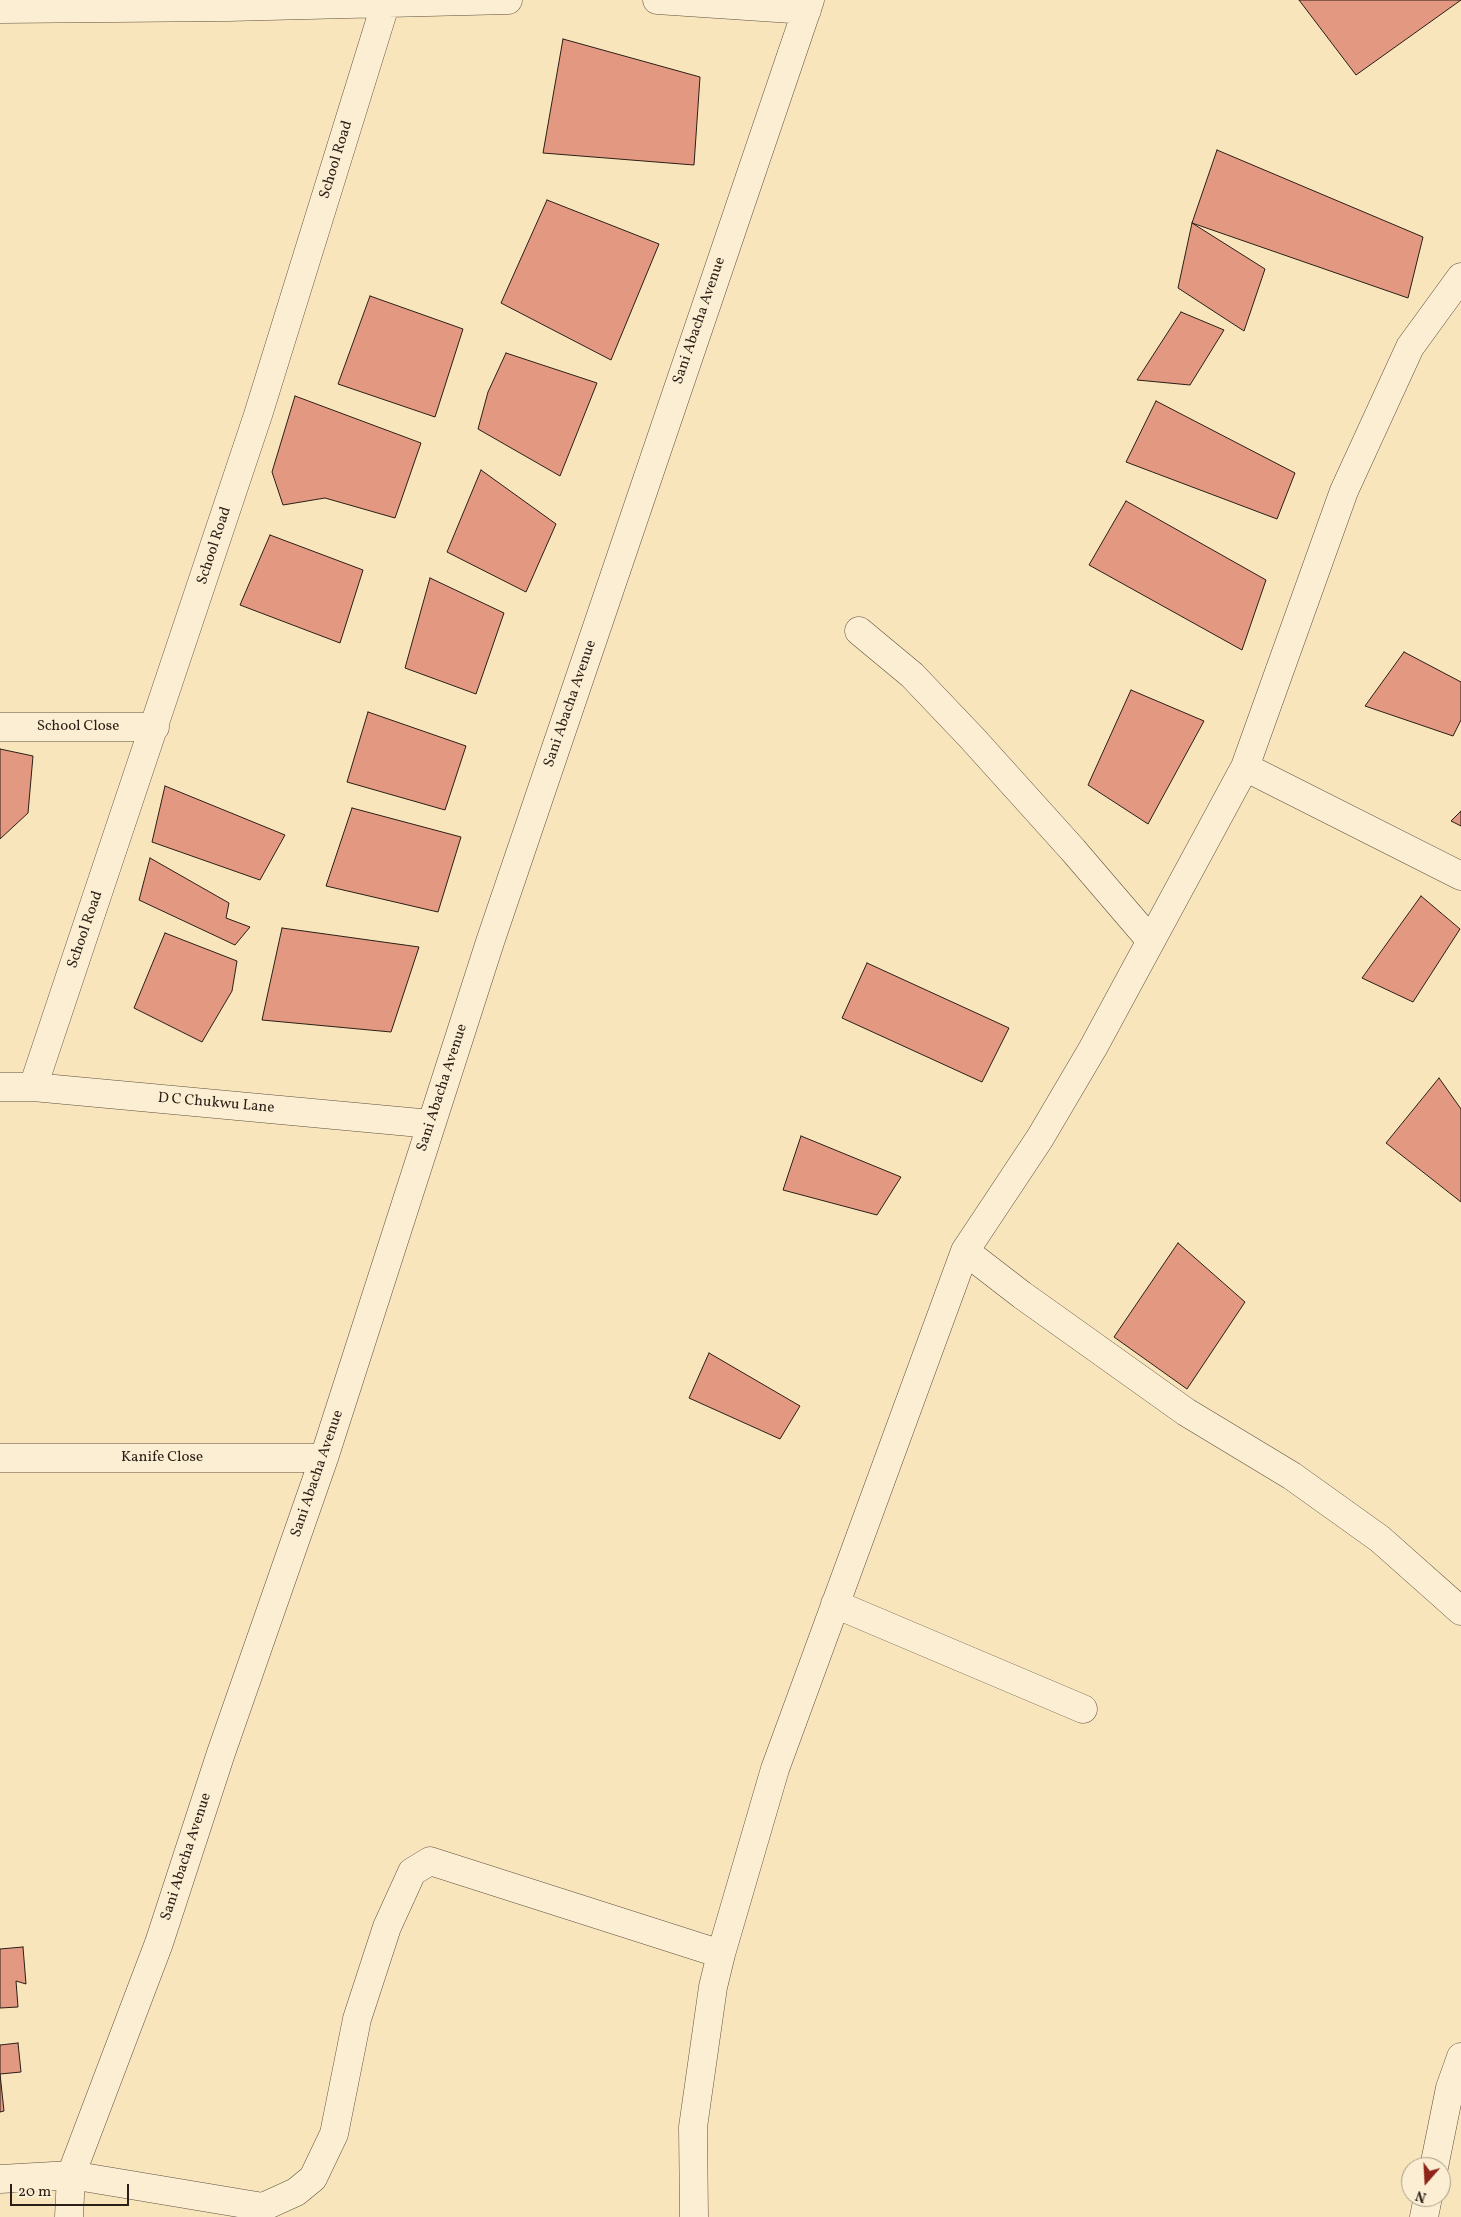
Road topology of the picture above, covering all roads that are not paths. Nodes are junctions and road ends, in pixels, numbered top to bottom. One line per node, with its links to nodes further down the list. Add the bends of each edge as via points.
1 (508, 0): 3 (street)
2 (657, 0): 4 (street)
3 (386, 2): 5 (street); 9 (street, School Road, via 258,415)
4 (808, 5): 15 (street, Sani Abacha Avenue)
5 (0, 9)
6 (1461, 277): 10 (street, via 1410,347 1344,491)
7 (859, 631): 12 (street, via 912,674 1073,850)
8 (0, 727): 9 (street, School Close)
9 (155, 727): 14 (street, School Road)
10 (1245, 767): 11 (street); 12 (street)
11 (1461, 876)
12 (1151, 941): 16 (street, via 1045,1130)
13 (0, 1087): 14 (street, D C Chukwu Lane)
14 (33, 1087): 15 (street, D C Chukwu Lane)
15 (431, 1124): 18 (street, Sani Abacha Avenue)
16 (965, 1250): 19 (street); 20 (street, via 1022,1295 1186,1412 1292,1476 1372,1534)
17 (0, 1458): 18 (street, Kanife Close)
18 (324, 1458): 25 (street, Sani Abacha Avenue, via 221,1752 159,1943)
19 (835, 1604): 21 (street); 22 (street, via 775,1769)
20 (1461, 1611)
21 (1082, 1709)
22 (721, 1954): 25 (street, via 430,1861 412,1872 387,1928 357,2019 334,2134 313,2178 296,2192 263,2207); 28 (street, via 713,1987 693,2127)
23 (1461, 2057): 24 (street, via 1450,2088)
24 (1436, 2157)
25 (71, 2175): 26 (street); 27 (street, Sani Abacha Avenue)
26 (0, 2179)
27 (69, 2217)
28 (694, 2217)

